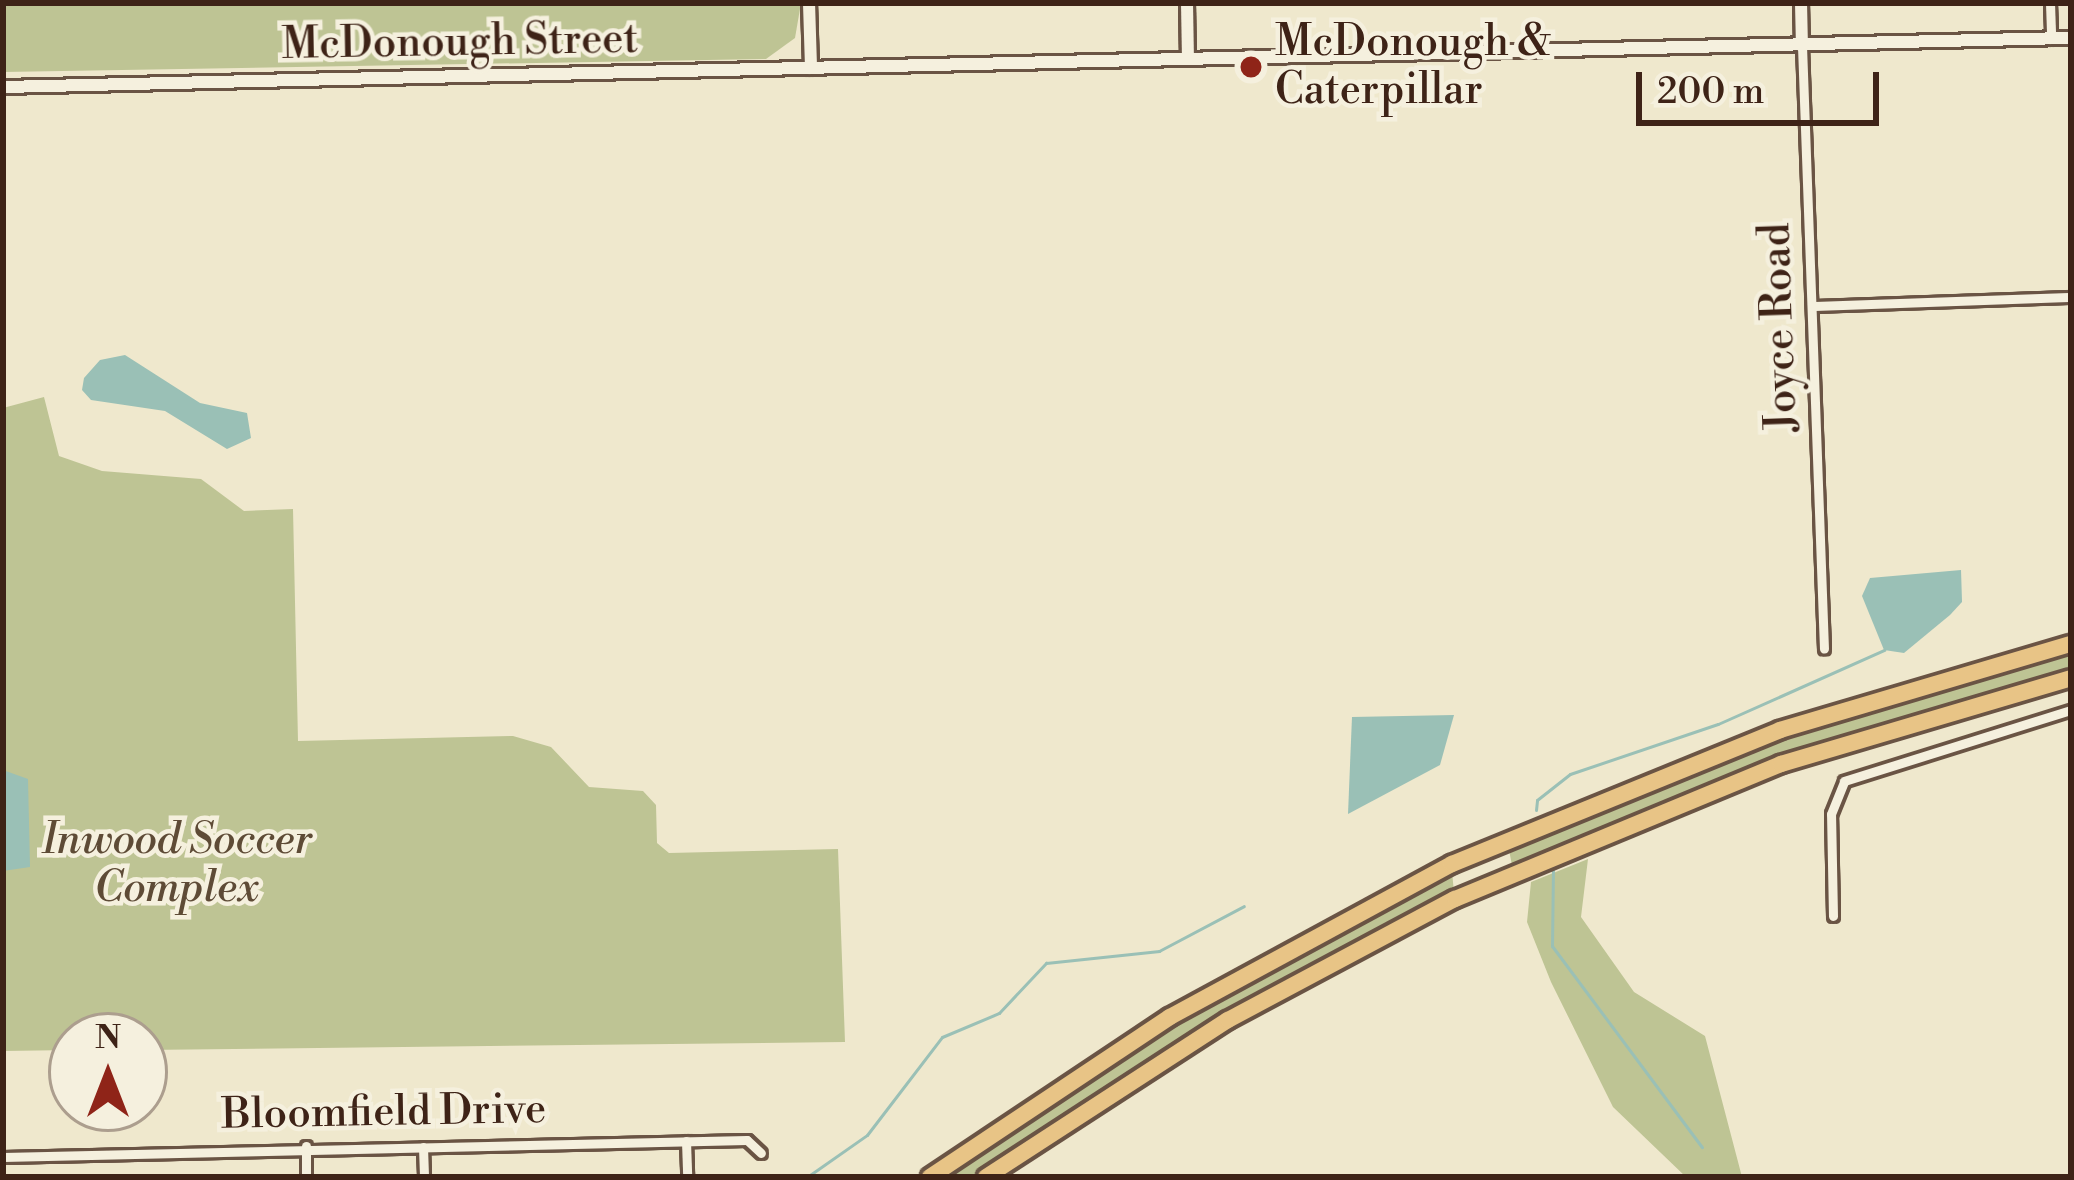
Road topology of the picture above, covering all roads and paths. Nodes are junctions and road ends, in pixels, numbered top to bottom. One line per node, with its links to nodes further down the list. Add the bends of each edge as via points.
1 (809, 3): 9 (street)
2 (1187, 3): 8 (street)
3 (1801, 3): 7 (street, Joyce Road)
4 (2050, 3): 6 (street)
5 (2071, 38): 6 (street, McDonough Street)
6 (2051, 39): 7 (street, McDonough Street)
7 (1802, 46): 8 (street, McDonough Street); 12 (street, Joyce Road)
8 (1188, 59): 9 (street, McDonough Street)
9 (811, 68): 10 (street, McDonough Street)
10 (3, 87)
11 (2071, 297): 12 (street)
12 (1812, 306): 14 (street, Joyce Road)
13 (2071, 644): 26 (highway, via 1780,730 1452,864 1186,1006)
14 (1824, 649)
15 (2071, 678): 27 (highway, via 1780,764 1455,899 1211,1030)
16 (2071, 710): 17 (street, via 1844,781 1831,814)
17 (1833, 916)
18 (686, 1141): 20 (street, Bloomfield Drive); 21 (street, Bloomfield Drive, via 747,1140); 25 (street)
19 (305, 1146): 20 (street, Bloomfield Drive); 22 (street, Bloomfield Drive); 23 (street)
20 (423, 1148): 24 (street)
21 (761, 1153)
22 (3, 1157)
23 (307, 1177)
24 (424, 1177)
25 (688, 1177)
26 (930, 1177)
27 (986, 1177)

